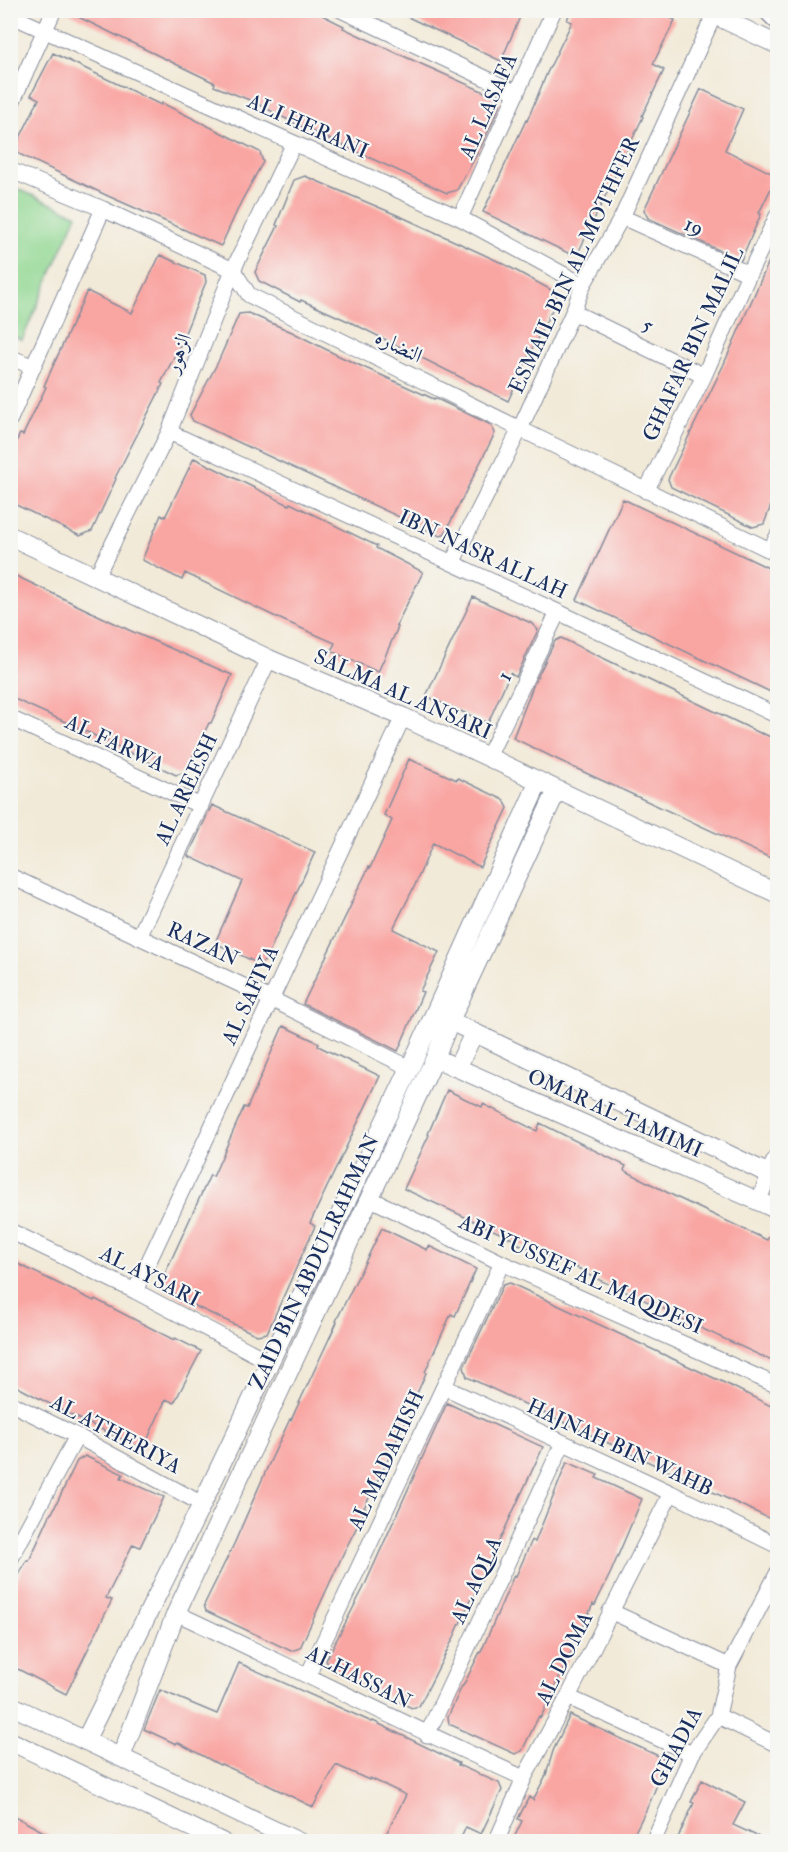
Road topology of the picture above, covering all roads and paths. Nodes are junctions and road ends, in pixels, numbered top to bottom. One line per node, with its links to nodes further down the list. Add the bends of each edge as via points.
1 (54, 10): 8 (street)
2 (341, 10): 10 (street)
3 (554, 10): 10 (street, AL LASAFA)
4 (770, 10): 7 (main road)
5 (709, 13): 9 (street); 16 (street, ESMAIL BIN AL MOTHFER)
6 (10, 15): 8 (street, ALI HERANI)
7 (777, 18)
8 (45, 30): 11 (street); 12 (street, ALI HERANI)
9 (777, 45)
10 (517, 93): 17 (street, AL LASAFA)
11 (10, 107)
12 (294, 143): 17 (street, ALI HERANI); 18 (street, الزهور)
13 (10, 170): 14 (street)
14 (103, 209): 18 (street); 23 (street)
15 (777, 216): 19 (street, GHAFAR BIN MALIL)
16 (622, 217): 19 (street, 19); 20 (street, ESMAIL BIN AL MOTHFER)
17 (460, 218): 20 (street, ALI HERANI)
18 (233, 270): 26 (street, النضاره, via 249,295); 27 (street, الزهور)
19 (749, 274): 24 (street, GHAFAR BIN MALIL)
20 (583, 285): 21 (street, ESMAIL BIN AL MOTHFER)
21 (573, 312): 24 (street, 5); 26 (street, ESMAIL BIN AL MOTHFER)
22 (10, 357): 23 (street)
23 (33, 367): 25 (street)
24 (704, 376): 28 (street, GHAFAR BIN MALIL)
25 (10, 419)
26 (520, 429): 28 (street, النضاره); 32 (street, ESMAIL BIN AL MOTHFER)
27 (169, 432): 32 (street, IBN NASR ALLAH); 33 (street, الزهور)
28 (646, 491): 31 (street, النضاره)
29 (777, 535): 31 (street)
30 (10, 536): 33 (street, SALMA AL ANSARI)
31 (774, 552)
32 (452, 563): 34 (street, IBN NASR ALLAH)
33 (96, 577): 35 (street, SALMA AL ANSARI)
34 (558, 612): 38 (street, IBN NASR ALLAH); 39 (street, 1)
35 (269, 659): 37 (street, SALMA AL ANSARI); 42 (street, AL AREESH)
36 (10, 717): 42 (street, AL FARWA)
37 (403, 717): 39 (street, SALMA AL ANSARI); 46 (street, AL SAFIYA)
38 (777, 717)
39 (488, 758): 40 (street, SALMA AL ANSARI)
40 (539, 781): 41 (street, SALMA AL ANSARI); 50 (street, ZAID BIN ABDULRAHMAN)
41 (557, 790): 44 (street, SALMA AL ANSARI); 47 (street, ZAID BIN ABDULRAHMAN)
42 (201, 806): 45 (street, AL AREESH)
43 (10, 876): 45 (street, RAZAN)
44 (777, 894)
45 (139, 937): 46 (street, RAZAN)
46 (271, 999): 50 (street, RAZAN); 59 (street, AL SAFIYA)
47 (450, 1021): 48 (street); 49 (street, ZAID BIN ABDULRAHMAN)
48 (474, 1033): 51 (street); 53 (street)
49 (435, 1058): 51 (street, OMAR AL TAMIMI); 54 (street, ZAID BIN ABDULRAHMAN)
50 (410, 1068): 60 (street, ZAID BIN ABDULRAHMAN)
51 (457, 1068): 55 (street, OMAR AL TAMIMI)
52 (777, 1157): 53 (street)
53 (773, 1177): 55 (street)
54 (369, 1198): 58 (street, ABI YUSSEF AL MAQDESI); 73 (street, ZAID BIN ABDULRAHMAN)
55 (759, 1201): 56 (street, OMAR AL TAMIMI)
56 (777, 1210)
57 (10, 1231): 59 (street, AL AYSARI)
58 (502, 1263): 61 (street, ABI YUSSEF AL MAQDESI); 62 (street, AL MADAHISH)
59 (135, 1291): 60 (street, AL AYSARI)
60 (270, 1362): 67 (street, ZAID BIN ABDULRAHMAN)
61 (777, 1384)
62 (444, 1387): 65 (street, HAJNAH BIN WAHB); 75 (street, AL MADAHISH)
63 (10, 1403): 64 (street, AL ATHERIYA)
64 (77, 1436): 67 (street, AL ATHERIYA); 68 (street)
65 (563, 1443): 66 (street, HAJNAH BIN WAHB); 79 (street, AL AQLA)
66 (671, 1493): 69 (street, HAJNAH BIN WAHB); 72 (street, AL DOMA)
67 (202, 1504): 81 (street, ZAID BIN ABDULRAHMAN)
68 (15, 1540): 70 (street)
69 (777, 1546)
70 (10, 1560)
71 (777, 1572): 74 (street, GHADIA)
72 (610, 1611): 74 (street); 76 (street, AL DOMA)
73 (176, 1613): 75 (street, ALHASSAN); 84 (street, ZAID BIN ABDULRAHMAN)
74 (729, 1666): 78 (street, GHADIA)
75 (308, 1675): 79 (street, ALHASSAN)
76 (568, 1697): 83 (street); 85 (street, AL DOMA)
77 (10, 1705): 81 (street)
78 (718, 1716): 82 (street); 83 (street, GHADIA)
79 (427, 1735): 85 (street, ALHASSAN)
80 (10, 1741): 86 (street)
81 (85, 1741): 84 (street)
82 (777, 1745)
83 (692, 1754): 89 (street, GHADIA)
84 (121, 1757): 87 (street)
85 (524, 1778): 88 (street, AL DOMA)
86 (222, 1842)
87 (299, 1842)
88 (496, 1842)
89 (653, 1842)

